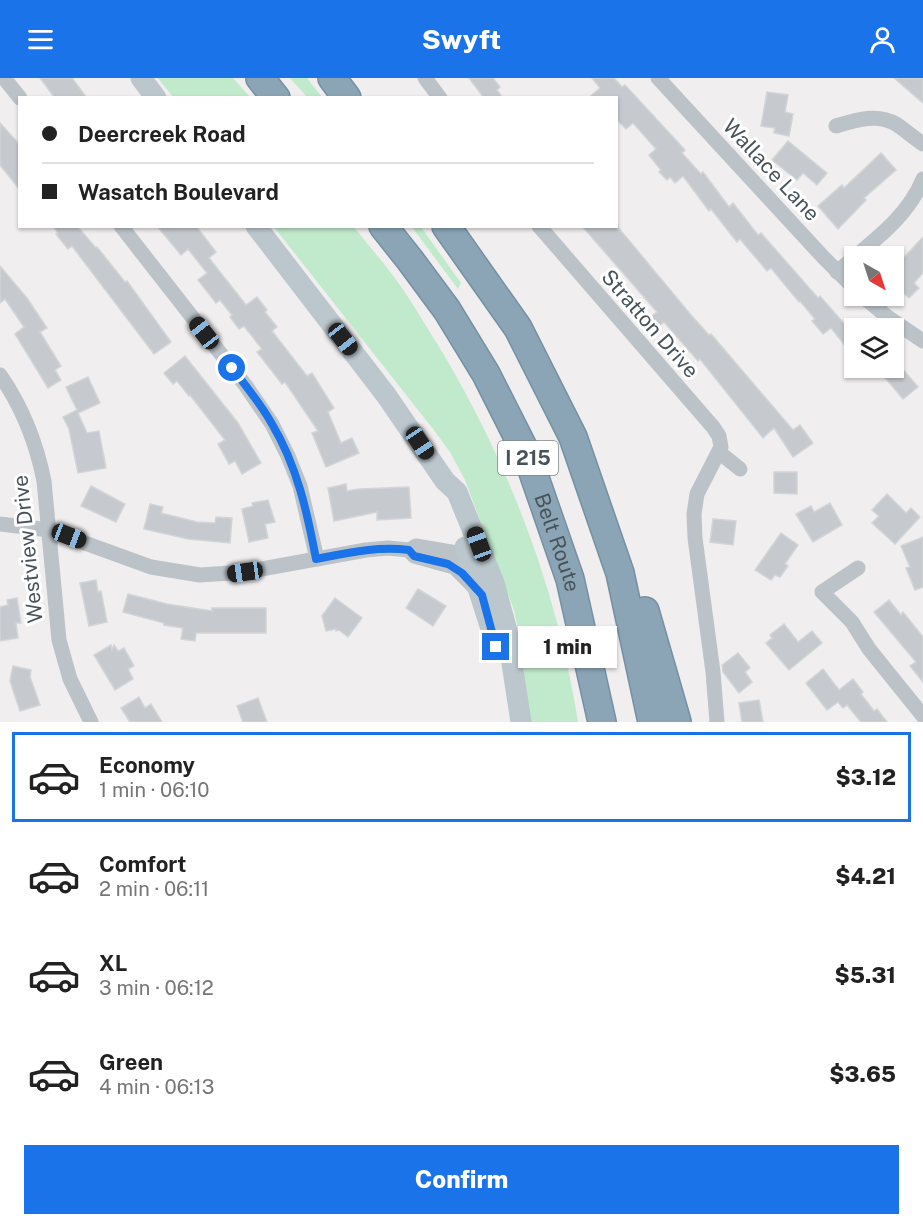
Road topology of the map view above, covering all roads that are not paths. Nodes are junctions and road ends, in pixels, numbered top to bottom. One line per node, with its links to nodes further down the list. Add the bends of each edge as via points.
1 (4, 78): 7 (street)
2 (141, 78): 8 (street)
3 (260, 78): 9 (highway)
4 (332, 78): 10 (highway)
5 (425, 78): 11 (street)
6 (658, 78): 20 (street, Wallace Lane)
7 (18, 96)
8 (154, 96)
9 (274, 96)
10 (346, 96)
11 (438, 96)
12 (836, 126): 13 (street, via 879,118 892,122)
13 (923, 144)
14 (923, 179): 20 (street, via 904,212)
15 (123, 228): 32 (street, via 272,424 300,486)
16 (258, 228): 31 (street, via 386,394 445,481 446,498)
17 (385, 228): 39 (highway, Belt Route / I 215, via 447,310 486,374 527,455 570,579)
18 (447, 228): 25 (highway, I 215, via 518,328)
19 (541, 228): 26 (street, Stratton Drive, via 713,427 720,441)
20 (837, 272): 21 (street, Wallace Lane)
21 (844, 279)
22 (874, 306): 23 (street)
23 (923, 341)
24 (0, 375): 29 (street, Westview Drive, via 34,439)
25 (573, 437): 40 (highway, I 215, via 620,573); 41 (highway, via 633,570)
26 (720, 453): 27 (street); 42 (street, via 697,494 694,514)
27 (740, 469)
28 (0, 524): 29 (street)
29 (50, 530): 32 (street, via 151,567 184,574 231,574); 36 (street, Westview Drive, via 59,640 70,679)
30 (409, 550): 31 (street, via 416,546); 32 (street, via 377,548); 34 (street, via 414,556 454,567)
31 (476, 557): 34 (street); 38 (street, via 494,583 507,631)
32 (316, 559)
33 (858, 568): 35 (street, via 822,591 852,622)
34 (482, 595): 37 (street, via 496,647)
35 (923, 716)
36 (91, 722)
37 (506, 722)
38 (520, 722)
39 (602, 722)
40 (651, 722)
41 (677, 722)
42 (717, 722)

